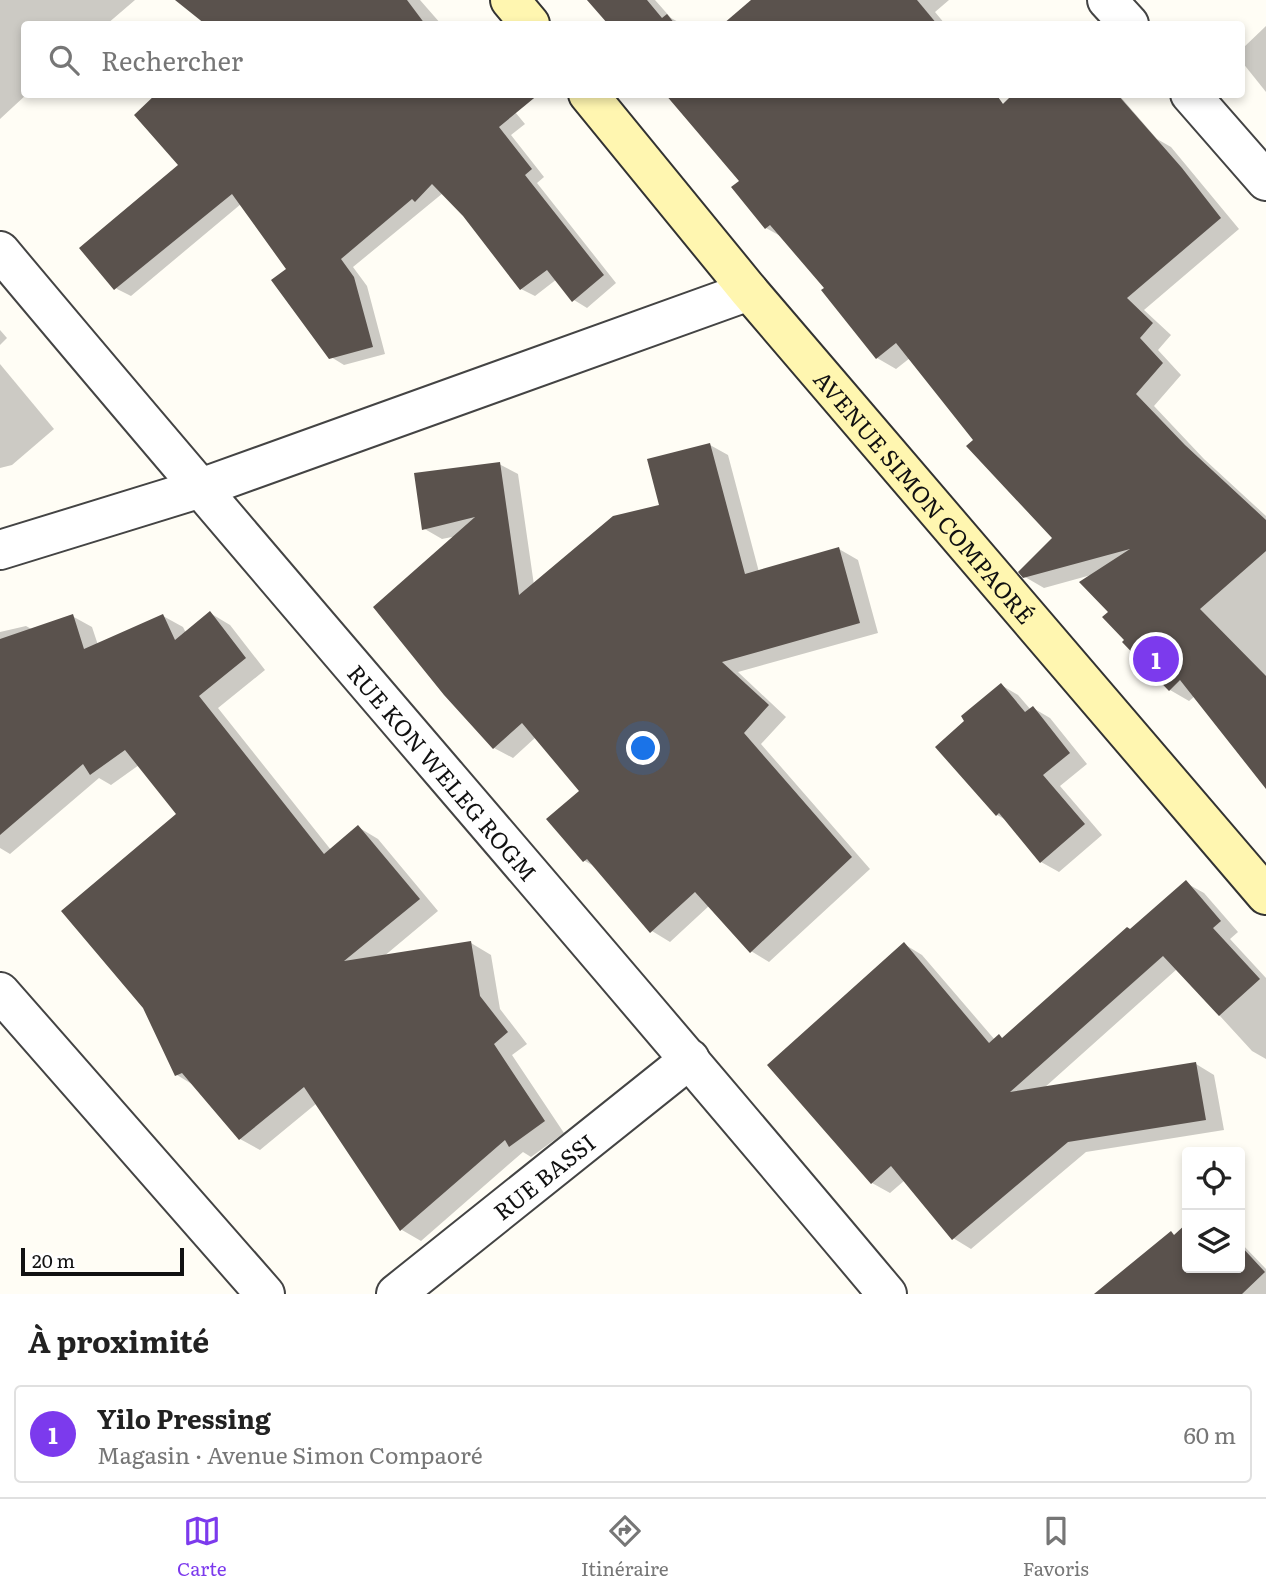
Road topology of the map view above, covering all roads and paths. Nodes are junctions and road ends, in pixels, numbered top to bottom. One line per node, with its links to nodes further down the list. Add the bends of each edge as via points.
1 (510, 0): 3 (street)
2 (1107, 0): 4 (street)
3 (528, 21)
4 (1126, 21)
5 (590, 98): 9 (street, AVENUE SIMON COMPAORÉ)
6 (1193, 98): 7 (street)
7 (1266, 181)
8 (0, 251): 10 (street, RUE KON WELEG ROGM)
9 (749, 291): 10 (street); 12 (street, AVENUE SIMON COMPAORÉ)
10 (198, 489): 11 (street); 14 (street, RUE KON WELEG ROGM)
11 (0, 550)
12 (1266, 895)
13 (0, 992): 15 (street)
14 (691, 1059): 16 (street, RUE BASSI); 17 (street, RUE KON WELEG ROGM)
15 (265, 1294)
16 (396, 1294)
17 (887, 1294)

